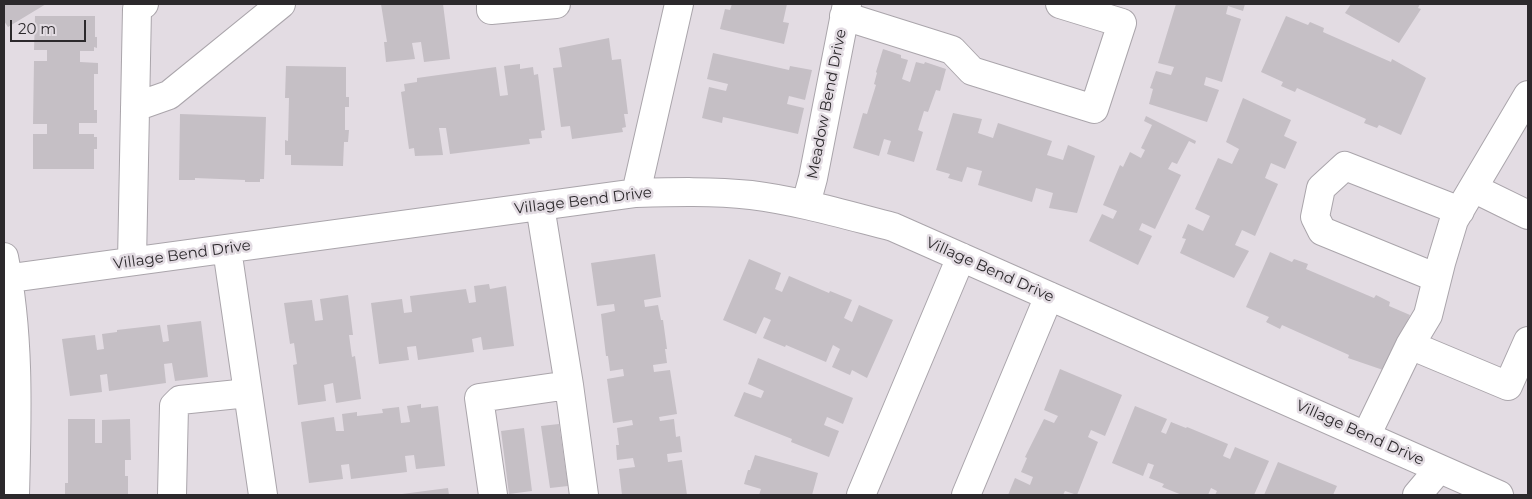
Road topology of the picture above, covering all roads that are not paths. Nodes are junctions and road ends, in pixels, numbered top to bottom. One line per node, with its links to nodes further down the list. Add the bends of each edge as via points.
1 (144, 4): 9 (street, via 137,9)
2 (281, 4): 9 (street, via 169,95)
3 (490, 4): 4 (street, via 492,10)
4 (556, 4)
5 (679, 4): 10 (street)
6 (1060, 4): 7 (street, via 1122,23 1094,109 972,71 952,50)
7 (845, 10): 12 (street, Meadow Bend Drive)
8 (1528, 95): 11 (street)
9 (135, 107): 17 (street)
10 (636, 193): 12 (street, Village Bend Drive, via 707,192); 13 (street, Village Bend Drive)
11 (1467, 200): 14 (street); 19 (street, via 1454,220); 19 (street, via 1345,166 1321,188 1315,217 1322,230)
12 (806, 204): 16 (street, Village Bend Drive, via 893,227)
13 (540, 206): 15 (street, Village Bend Drive); 23 (street)
14 (1528, 214)
15 (226, 249): 17 (street, Village Bend Drive); 24 (street)
16 (961, 257): 20 (street, Village Bend Drive); 32 (street)
17 (132, 262): 18 (street, Village Bend Drive)
18 (5, 271): 27 (street, via 17,384)
19 (1437, 278): 22 (street, via 1428,315)
20 (1049, 296): 25 (street, Village Bend Drive); 33 (street)
21 (1528, 341): 22 (street, via 1508,386)
22 (1410, 344): 25 (street)
23 (570, 385): 30 (street, via 479,398); 31 (street)
24 (248, 393): 28 (street, via 180,400 174,406); 29 (street)
25 (1366, 436): 26 (street, Village Bend Drive)
26 (1440, 469): 34 (street); 35 (street, Village Bend Drive)
27 (15, 495)
28 (172, 495)
29 (263, 495)
30 (493, 495)
31 (584, 495)
32 (861, 495)
33 (966, 495)
34 (1417, 495)
35 (1499, 495)

